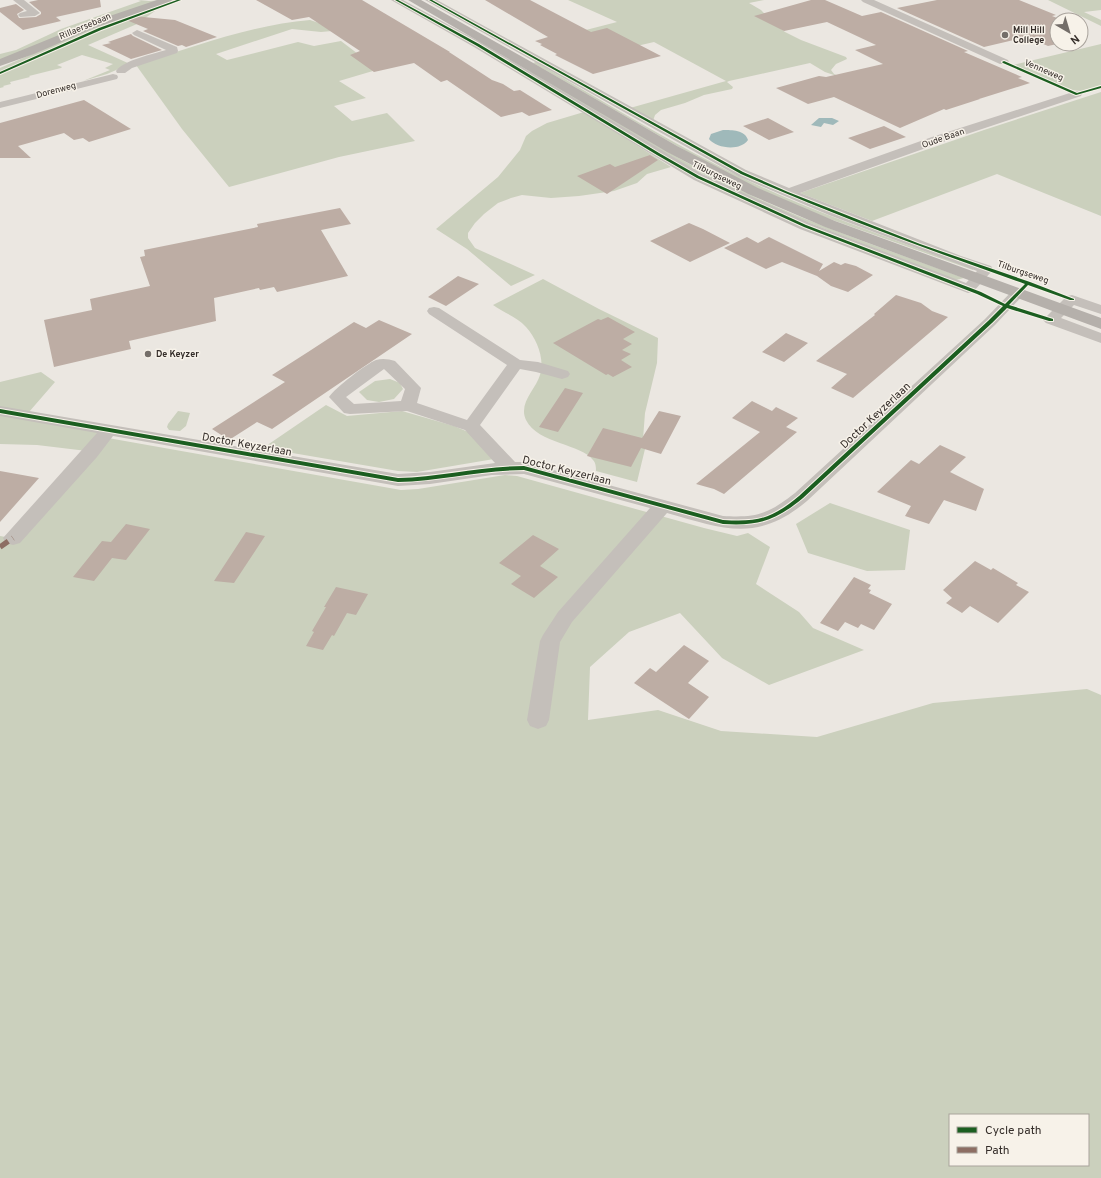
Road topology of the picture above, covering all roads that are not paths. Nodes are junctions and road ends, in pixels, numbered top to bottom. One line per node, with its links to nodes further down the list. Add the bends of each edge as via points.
1 (18, 0): 7 (street, via 35,12)
2 (167, 0): 9 (street, Rillaersebaan, via 90,26)
3 (396, 0): 16 (street, Tilburgseweg, via 478,45 698,177 805,226 968,289)
4 (413, 0): 16 (street, Tilburgseweg, via 736,183 800,212)
5 (430, 0): 15 (street, Tilburgseweg, via 715,160)
6 (866, 0): 10 (street)
7 (23, 15)
8 (137, 33): 14 (street, Dorenweg, via 173,51 128,66 117,74)
9 (15, 58): 11 (street, Rillaersebaan); 12 (street, Rillaersebaan)
10 (1004, 62)
11 (0, 63)
12 (0, 67)
13 (1077, 94): 15 (street, Oude Baan)
14 (0, 105)
15 (787, 193): 16 (street, Tilburgseweg, via 919,245)
16 (982, 274): 17 (street, Tilburgseweg)
17 (1019, 292): 18 (street, Tilburgseweg); 30 (street, Doctor Keyzerlaan, via 990,322 783,512 764,521 738,524)
18 (1068, 304): 19 (street, Tilburgseweg); 21 (street, Tilburgseweg); 22 (street, via 1051,320)
19 (1101, 310)
20 (434, 311): 23 (street)
21 (1101, 324)
22 (1101, 338)
23 (516, 364): 24 (street); 27 (street)
24 (562, 374)
25 (408, 406): 27 (street)
26 (0, 411): 28 (street, Doctor Keyzerlaan)
27 (471, 426): 29 (street, Doctor Keyzerlaan)
28 (109, 430): 29 (street, Doctor Keyzerlaan, via 398,480 418,480); 31 (street)
29 (509, 467): 30 (street, Doctor Keyzerlaan, via 524,468)
30 (663, 506): 32 (street, via 565,617 550,641)
31 (13, 538)
32 (538, 720)

